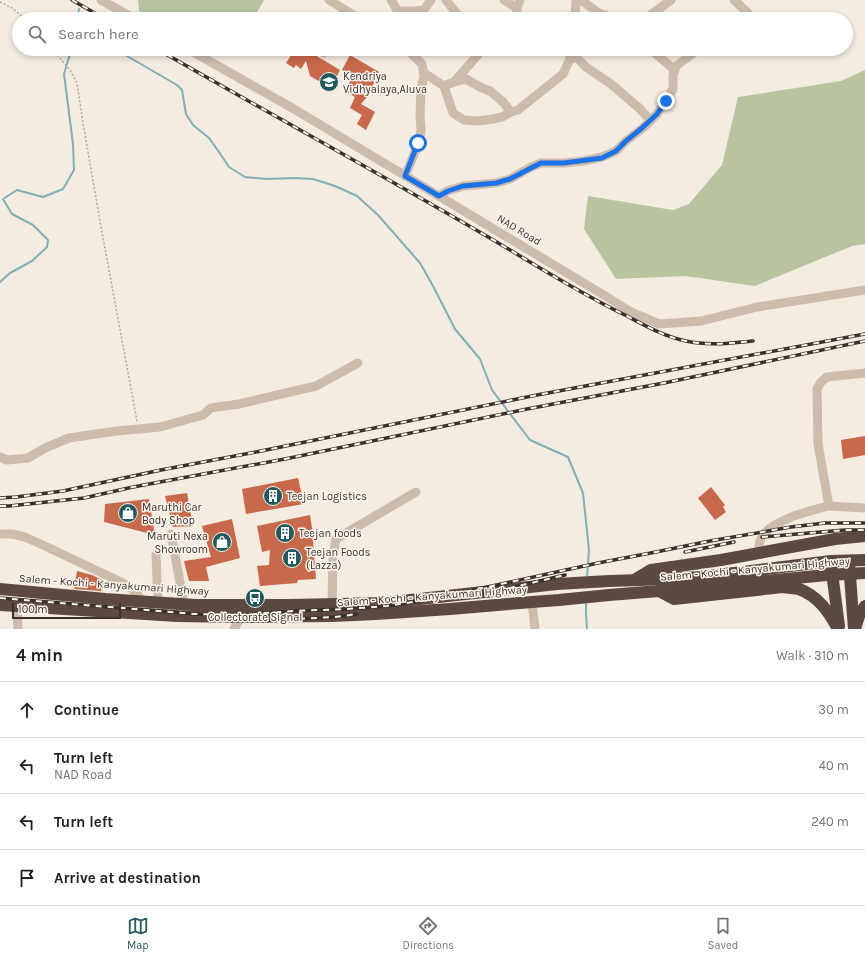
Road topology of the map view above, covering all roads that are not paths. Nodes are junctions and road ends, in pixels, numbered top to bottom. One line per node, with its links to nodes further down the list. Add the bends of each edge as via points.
1 (101, 0): 12 (street)
2 (329, 0): 13 (street)
3 (391, 0): 14 (street)
4 (431, 0): 15 (street, via 424,10)
5 (446, 0): 16 (street)
6 (504, 0): 11 (street)
7 (576, 0): 17 (street)
8 (580, 0): 18 (street)
9 (671, 0): 19 (street)
10 (734, 0): 20 (street)
11 (519, 4)
12 (122, 12)
13 (349, 12)
14 (395, 12)
15 (410, 12)
16 (455, 12)
17 (576, 12)
18 (597, 12)
19 (655, 12)
20 (747, 12)
21 (200, 56): 34 (street, NAD Road)
22 (413, 56): 29 (street, via 422,64)
23 (477, 56): 30 (street)
24 (570, 56): 32 (street, via 564,74 518,110)
25 (575, 56): 33 (street, via 611,84)
26 (658, 56): 28 (street)
27 (690, 56): 28 (street, via 676,66)
28 (675, 70): 33 (street, via 673,89 657,114)
29 (424, 73): 31 (street); 34 (street, via 421,89 421,130)
30 (454, 82): 31 (street); 32 (street, via 466,79 490,91)
31 (444, 86): 32 (street, via 453,113 464,120 493,119)
32 (511, 112)
33 (650, 120): 35 (street, via 616,151 602,158 541,163 510,179 463,186)
34 (405, 176): 35 (street, NAD Road)
35 (439, 196): 36 (street, NAD Road, via 631,312 659,324 701,321 757,308)
36 (865, 290)
37 (358, 362): 39 (street, via 316,386 211,408 203,415 160,427 69,438 28,458 7,460)
38 (865, 373): 41 (street, via 828,377 817,389 818,444)
39 (0, 457)
40 (416, 492): 59 (street, via 336,539)
41 (829, 506): 42 (street); 46 (street, via 791,517 772,527 760,540)
42 (865, 508)
43 (0, 534): 55 (street, via 21,536 45,546 125,584)
44 (171, 534): 58 (street)
45 (865, 536): 46 (highway)
46 (758, 553): 52 (highway, via 651,570)
47 (156, 555): 56 (street)
48 (849, 560): 49 (highway, Salem - Kochi - Kanyakumari Highway); 50 (highway, Salem - Kochi - Kanyakumari Highway); 68 (highway)
49 (865, 560)
50 (831, 562): 52 (highway, Salem - Kochi - Kanyakumari Highway, via 702,577); 67 (highway)
51 (865, 573): 54 (highway, Salem - Kochi - Kanyakumari Highway, bridge)
52 (633, 580): 59 (highway, Salem - Kochi - Kanyakumari Highway, via 557,584 383,603)
53 (0, 589): 55 (highway, Salem - Kochi - Kanyakumari Highway)
54 (659, 591): 57 (highway, Salem - Kochi - Kanyakumari Highway); 67 (highway, via 674,599 783,588 798,589 812,595)
55 (142, 601): 56 (highway, Salem - Kochi - Kanyakumari Highway)
56 (158, 602): 58 (highway, Salem - Kochi - Kanyakumari Highway)
57 (532, 602): 63 (highway, Salem - Kochi - Kanyakumari Highway, via 376,614); 66 (street)
58 (184, 604): 59 (highway, Salem - Kochi - Kanyakumari Highway)
59 (332, 604)
60 (0, 605): 61 (highway, Salem - Kochi - Kanyakumari Highway)
61 (17, 606): 63 (highway, Salem - Kochi - Kanyakumari Highway, via 177,616); 64 (street)
62 (865, 606): 68 (highway)
63 (241, 617): 65 (street)
64 (18, 629)
65 (234, 629)
66 (535, 629)
67 (839, 629)
68 (855, 629)

